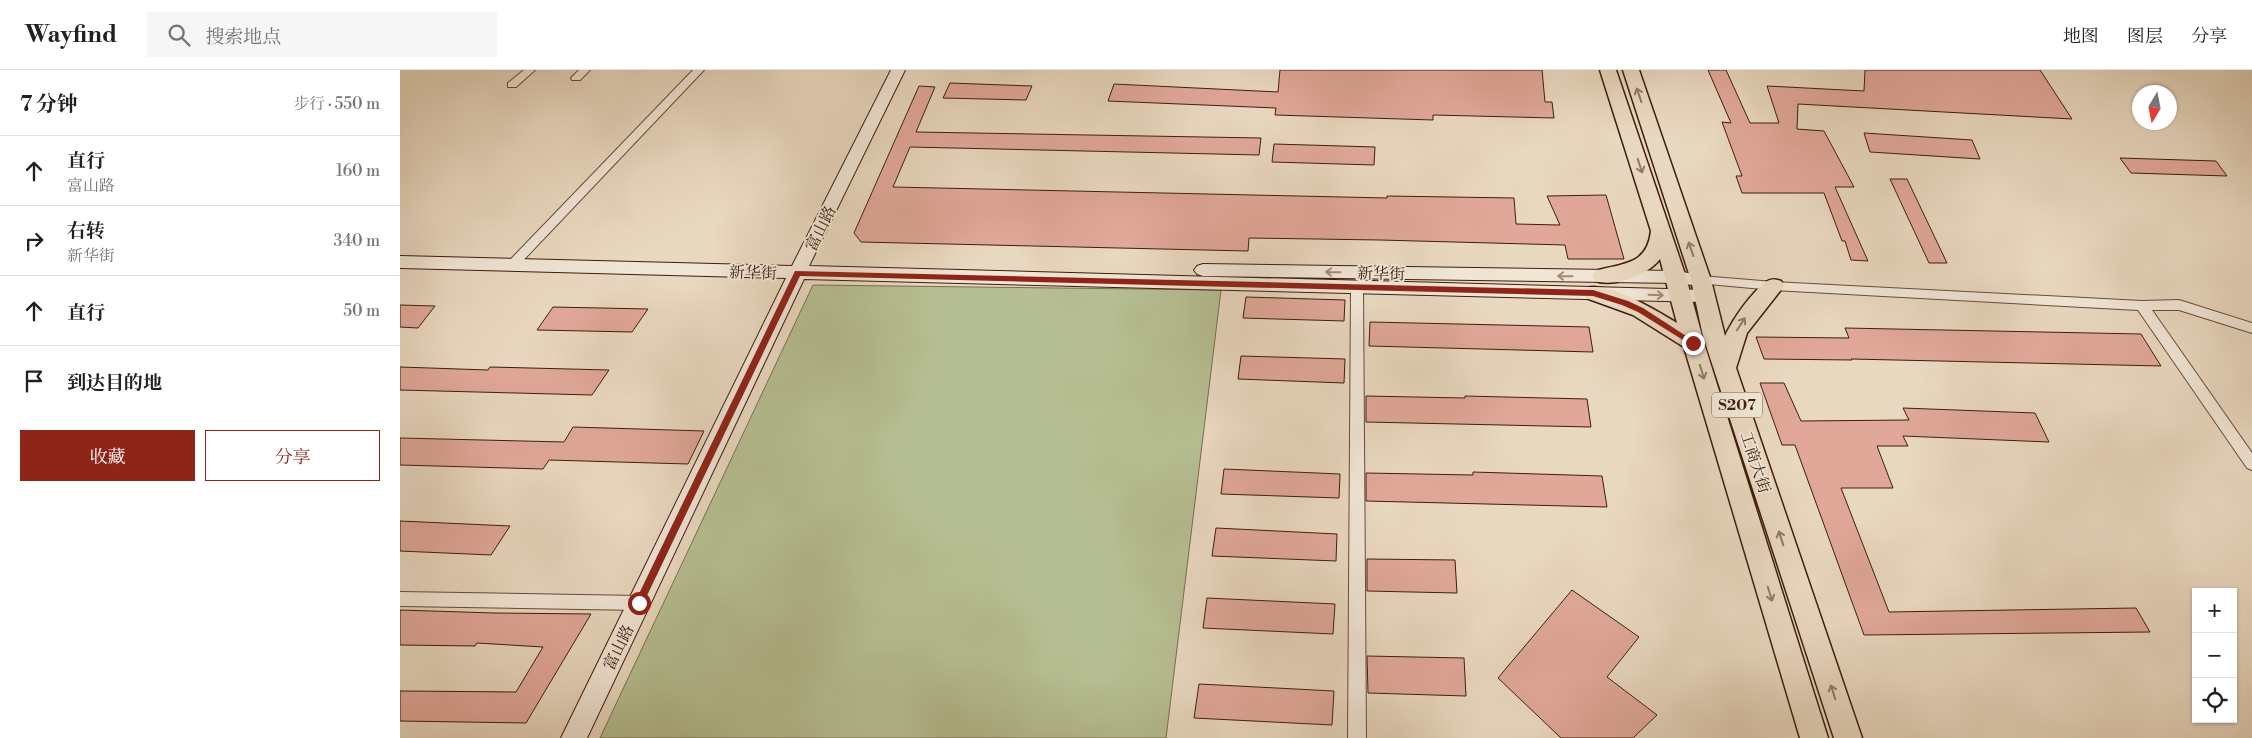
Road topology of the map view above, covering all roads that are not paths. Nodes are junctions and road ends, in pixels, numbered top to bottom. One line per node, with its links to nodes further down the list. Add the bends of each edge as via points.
1 (530, 70): 8 (street)
2 (585, 70): 7 (street)
3 (699, 70): 11 (street)
4 (898, 70): 13 (street, 富山路)
5 (1608, 70): 9 (main road, 工商大街 / S207, one-way to 9)
6 (1631, 70): 18 (main road, 工商大街 / S207, one-way to 6)
7 (576, 78)
8 (512, 85)
9 (1661, 230): 14 (main road, via 1659,246 1642,265); 17 (main road, 工商大街 / S207)
10 (400, 250): 11 (street, 新华街)
11 (518, 259): 12 (street, 新华街); 13 (street, 新华街)
12 (400, 262)
13 (800, 267): 14 (street, 新华街, one-way to 13, via 972,266); 16 (street, 新华街); 25 (street, 富山路)
14 (1597, 285): 16 (street, 新华街); 17 (street, 新华街); 21 (main road)
15 (1774, 286): 18 (street); 19 (street); 22 (main road, one-way to 15, via 1730,346 1740,324)
16 (1357, 287): 27 (street)
17 (1679, 287): 18 (street, 新华街); 21 (main road, 工商大街 / S207)
18 (1703, 288): 22 (main road, 工商大街 / S207)
19 (2142, 306): 20 (street, via 2179,305); 23 (street)
20 (2252, 328)
21 (1693, 343): 28 (main road, 工商大街 / S207, one-way to 28)
22 (1725, 369): 29 (main road, 工商大街 / S207, one-way to 22)
23 (2252, 464)
24 (400, 598): 25 (street)
25 (639, 603): 26 (street, 富山路)
26 (574, 738)
27 (1357, 738)
28 (1814, 738)
29 (1848, 738)

